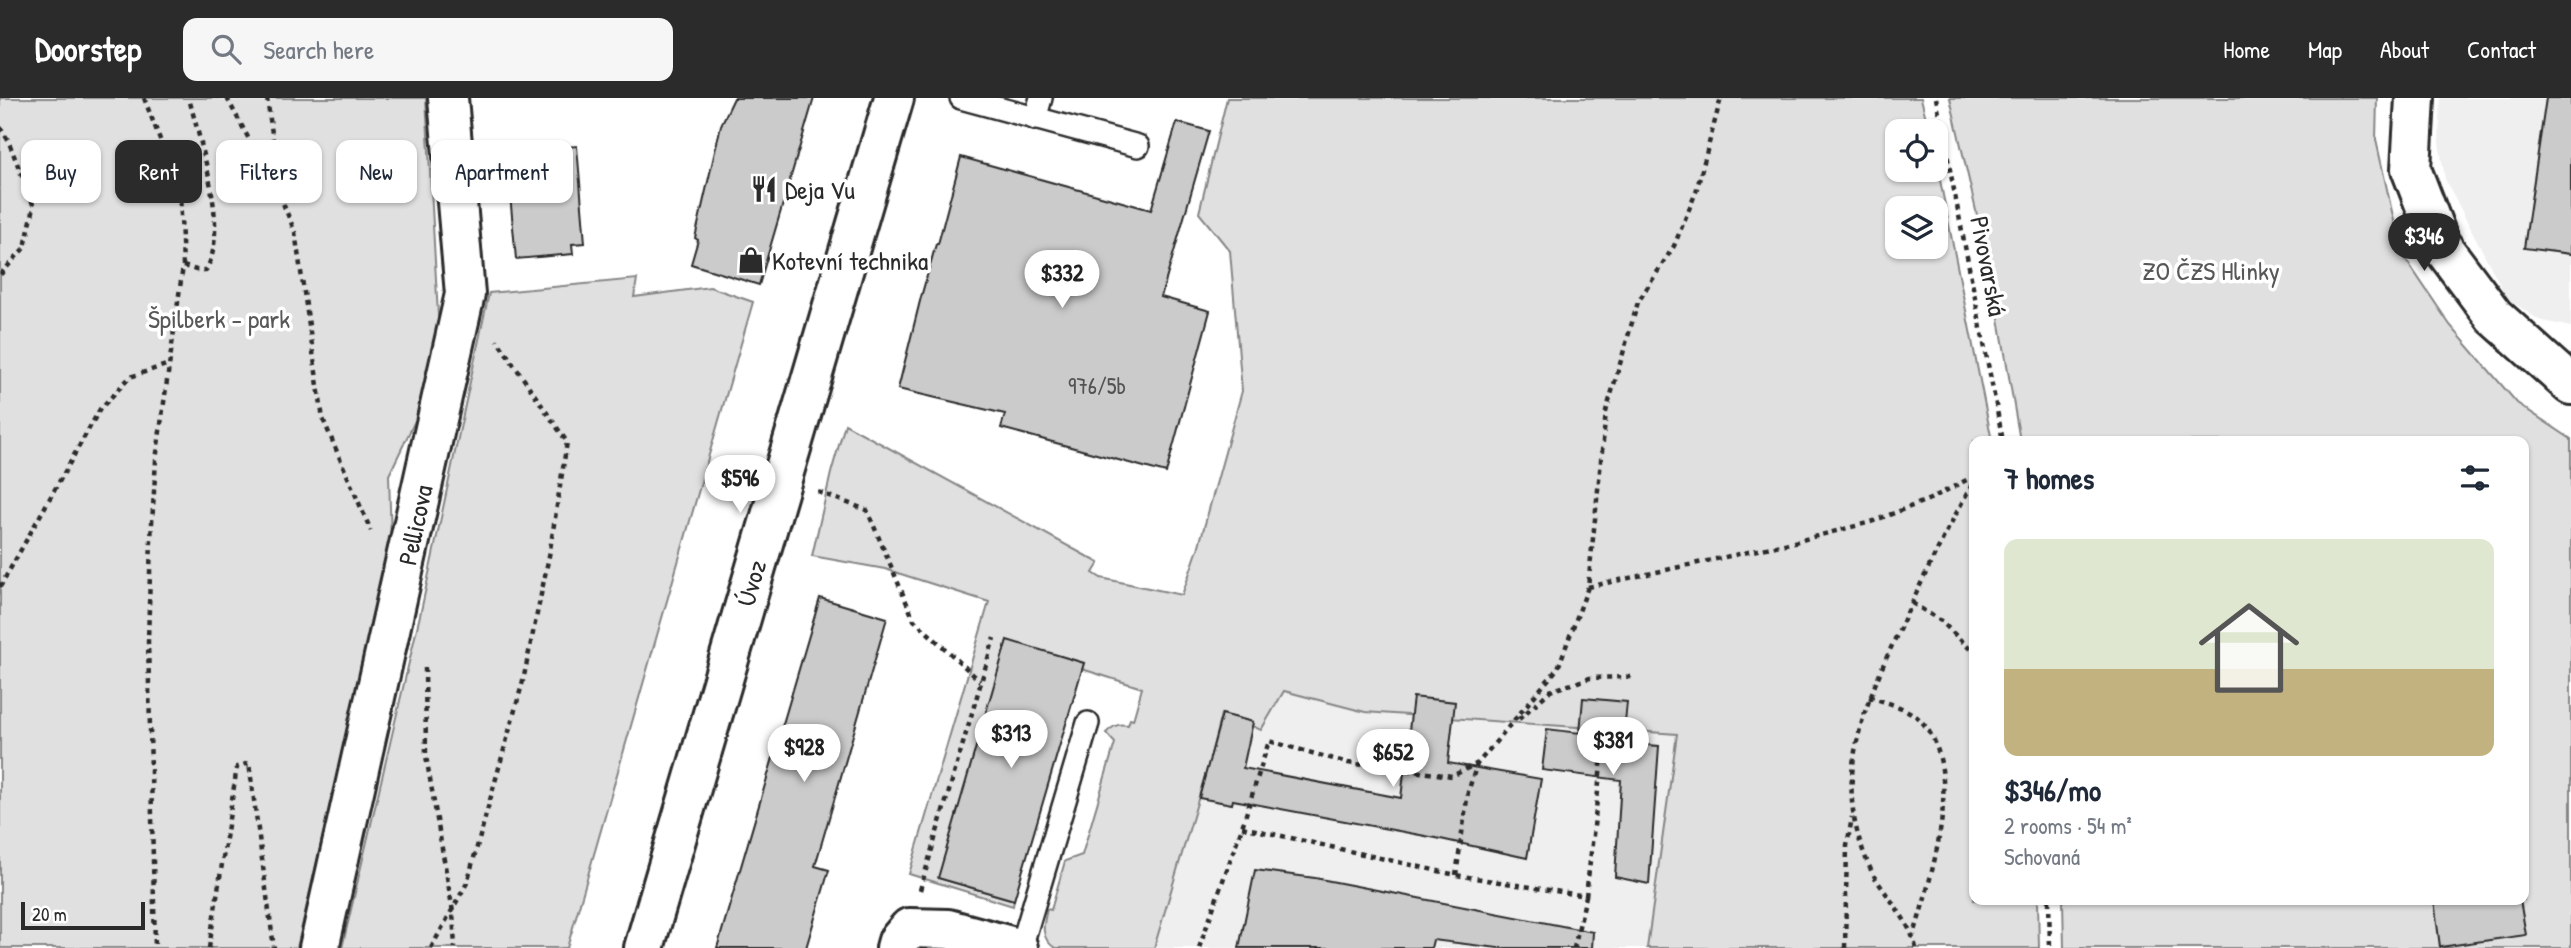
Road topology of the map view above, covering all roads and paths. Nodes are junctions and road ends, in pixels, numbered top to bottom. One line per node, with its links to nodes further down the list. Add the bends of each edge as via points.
1 (144, 98): 17 (path, via 180,191)
2 (189, 98): 17 (path, via 214,206 215,243 206,270)
3 (227, 98): 13 (path)
4 (267, 98): 14 (path)
5 (448, 98): 19 (street, Pellicova)
6 (894, 98): 54 (street, Úvoz)
7 (961, 98): 11 (lane)
8 (1721, 98): 28 (path, via 1696,192 1674,246 1638,302 1606,412)
9 (1936, 98): 22 (path, Pivovarská)
10 (2415, 98): 21 (street, via 2411,169 2440,244 2494,316)
11 (1038, 108): 15 (lane)
12 (0, 127): 18 (path, via 34,207 24,247)
13 (249, 140)
14 (273, 140)
15 (1138, 146)
16 (283, 203): 26 (path, via 295,232 323,419 373,537)
17 (184, 266): 20 (path)
18 (0, 275)
19 (466, 294): 26 (street, Pellicova); 45 (path, via 566,442 523,681 467,883)
20 (169, 364): 27 (path, via 130,377 100,409); 48 (path, via 156,460 148,642)
21 (2571, 385)
22 (2001, 436)
23 (1969, 479): 28 (path, via 1871,522)
24 (1969, 490): 29 (path)
25 (816, 491): 34 (path, via 867,510 914,621)
26 (403, 578): 51 (street, Pellicova)
27 (0, 587)
28 (1588, 587): 37 (path, via 1558,668)
29 (1912, 603): 31 (path, via 1941,621); 35 (path)
30 (994, 638): 34 (path)
31 (1969, 648)
32 (425, 664): 45 (path, via 426,756)
33 (1631, 677): 37 (path, via 1591,678 1550,691)
34 (980, 681): 47 (path)
35 (1868, 697): 40 (path, via 1851,779); 46 (path, via 1917,717 1939,757 1941,826)
36 (1088, 723): 55 (lane)
37 (1506, 730): 39 (path)
38 (1604, 739): 43 (path)
39 (1478, 763): 41 (path, via 1452,776 1440,775 1348,763 1269,741); 42 (path, via 1468,792)
40 (1853, 813): 46 (path, via 1875,878); 58 (path, via 1847,846)
41 (1242, 827): 42 (path); 56 (path)
42 (1456, 875): 43 (path)
43 (1586, 896): 57 (path)
44 (2049, 905): 60 (path)
45 (453, 912): 52 (path); 53 (path)
46 (1913, 936): 59 (path)
47 (902, 938): 55 (street, via 948,929)
48 (155, 948)
49 (209, 948): 50 (path, via 237,767 249,763)
50 (274, 948)
51 (319, 948)
52 (431, 948)
53 (455, 948)
54 (643, 948)
55 (1020, 948)
56 (1199, 948)
57 (1574, 948)
58 (1844, 948)
59 (1916, 948)
60 (2050, 948)

